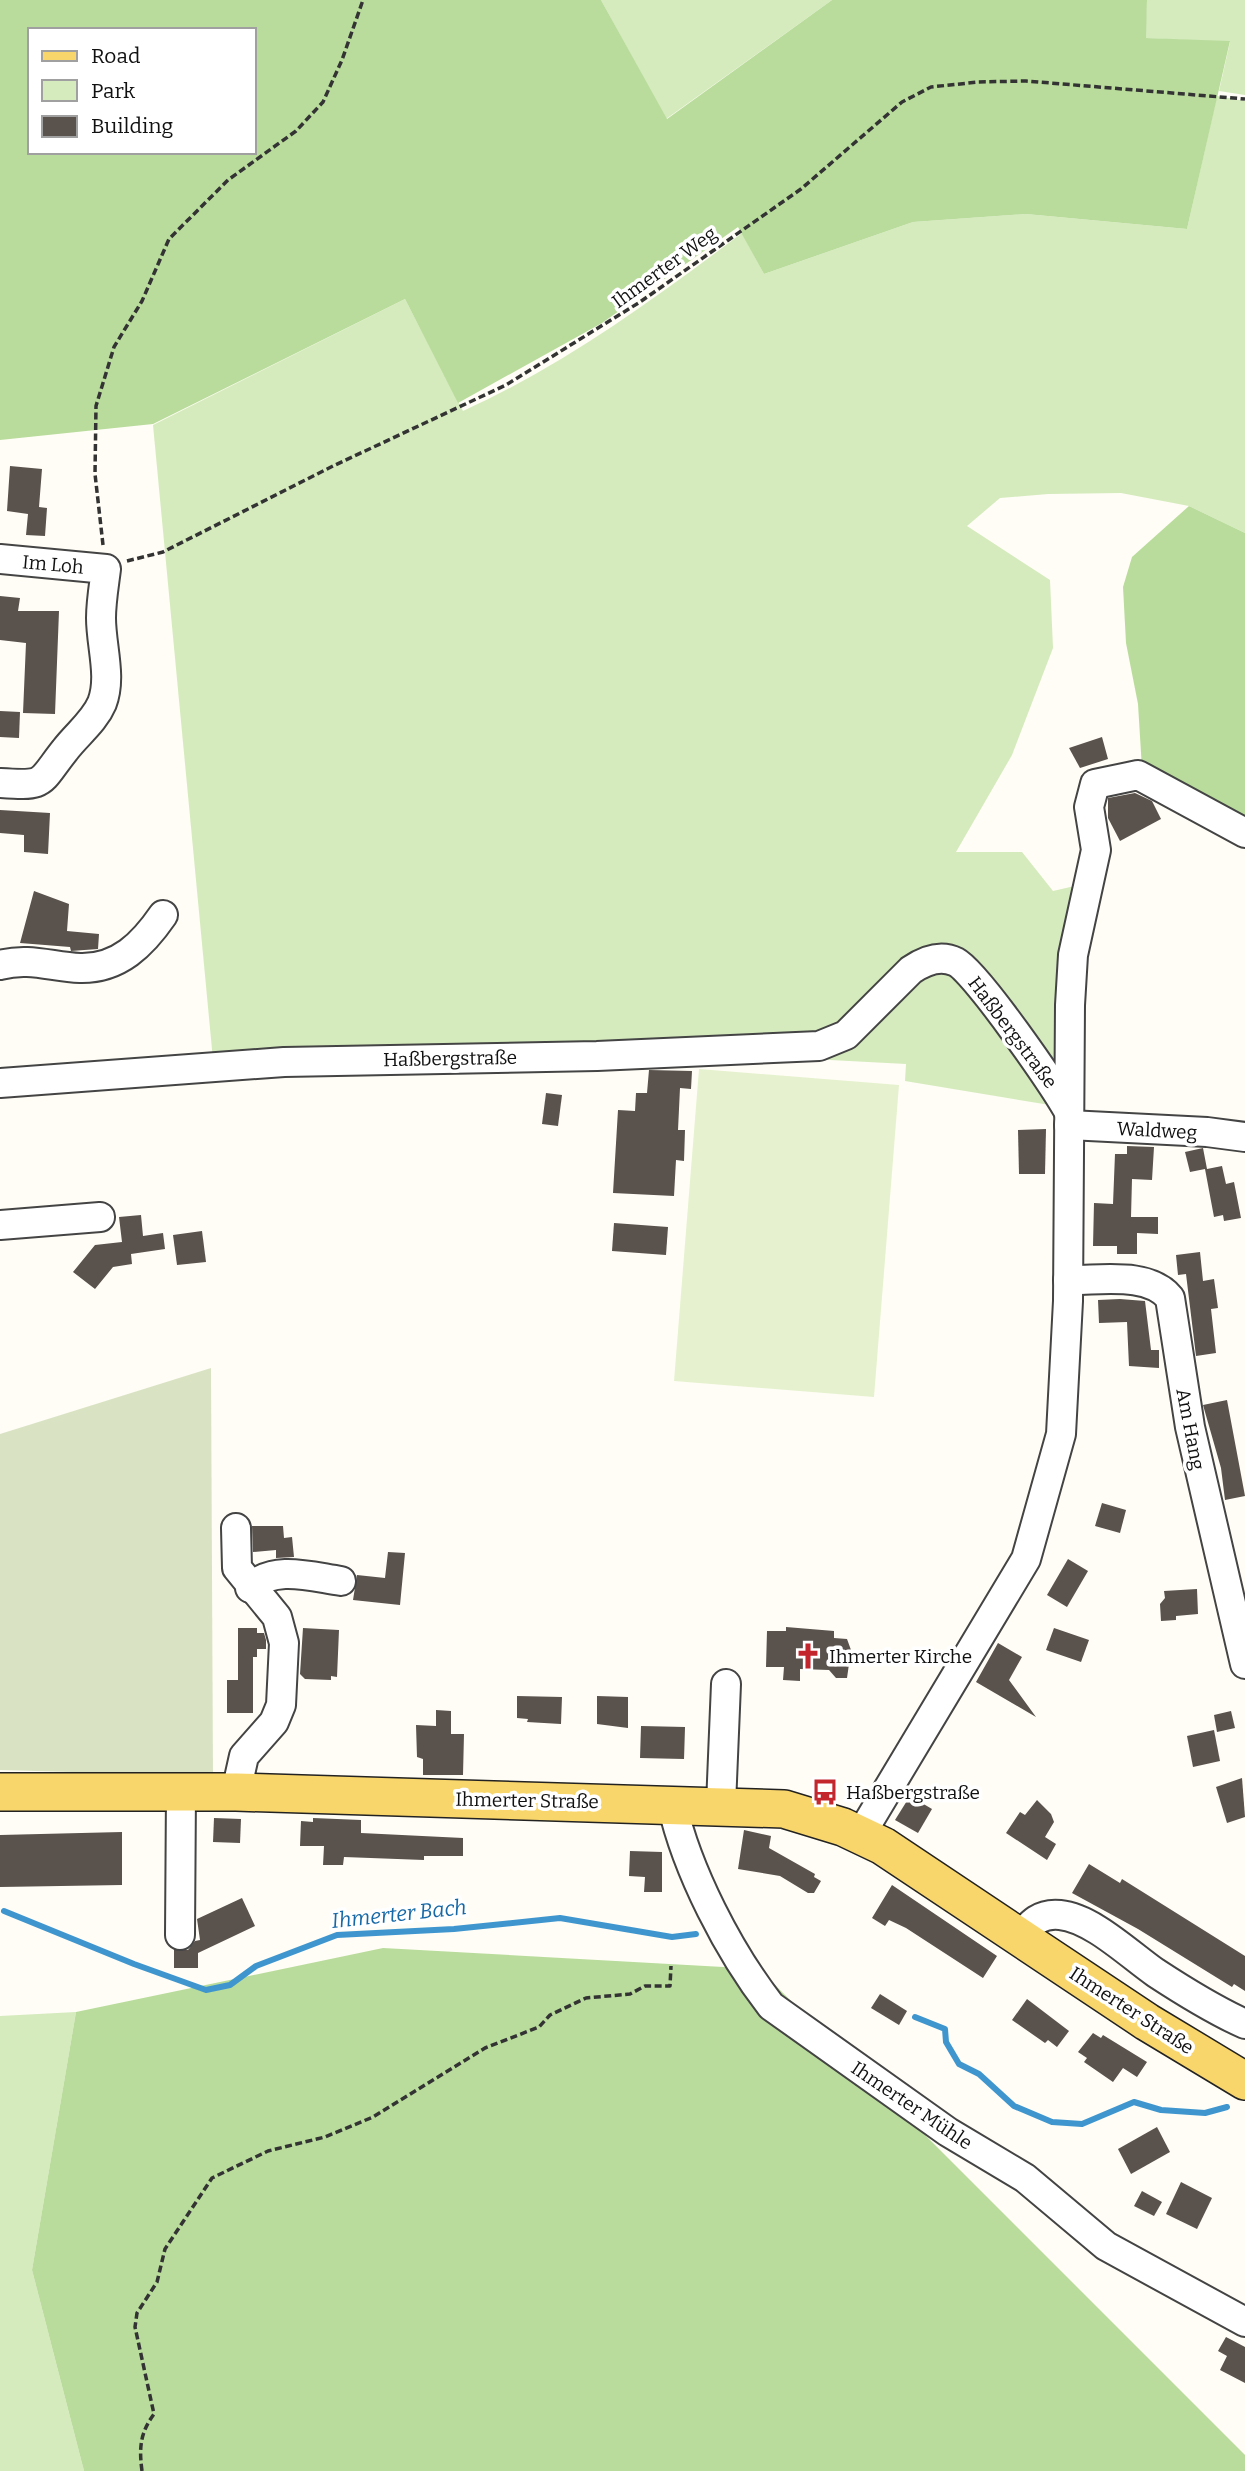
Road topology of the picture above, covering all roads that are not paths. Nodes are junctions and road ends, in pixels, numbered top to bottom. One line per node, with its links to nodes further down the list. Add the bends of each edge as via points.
1 (0, 559): 2 (street, Im Loh, via 106,569 101,615 106,690 95,716 44,780 29,785)
2 (0, 783)
3 (1245, 833): 7 (street, via 1138,775 1095,784 1089,807 1096,850 1073,955)
4 (163, 915): 5 (street, via 145,940 105,965 79,968 48,961)
5 (0, 965)
6 (0, 1083): 7 (street, Haßbergstraße, via 284,1062 819,1046 846,1035 911,970 939,958 956,962 975,981 1054,1085)
7 (1069, 1119): 8 (street, Waldweg); 11 (street)
8 (1245, 1137)
9 (100, 1217): 10 (street)
10 (0, 1225)
11 (1068, 1280): 15 (street, Am Hang, via 1144,1281 1170,1298 1190,1427); 22 (street, via 1061,1434 1026,1559)
12 (236, 1528): 14 (street, via 237,1568)
13 (341, 1581): 14 (street, via 275,1573)
14 (250, 1588): 19 (street, via 281,1627 281,1705 274,1722 244,1756)
15 (1245, 1664)
16 (726, 1684): 21 (street)
17 (181, 1791): 18 (main road, Ihmerter Straße); 19 (main road, Ihmerter Straße); 23 (street)
18 (0, 1792)
19 (236, 1793): 20 (main road, Ihmerter Straße)
20 (672, 1804): 21 (main road, Ihmerter Straße); 27 (street, Ihmerter Mühle, via 692,1866 729,1941 771,2006 948,2132 1025,2178 1106,2246)
21 (721, 1805): 22 (main road, Ihmerter Straße, via 784,1809)
22 (861, 1834): 24 (main road, Ihmerter Straße)
23 (180, 1935)
24 (1020, 1937): 25 (street, via 1040,1917 1071,1917 1187,1993); 26 (main road, Ihmerter Straße)
25 (1245, 2024)
26 (1245, 2081)
27 (1245, 2322)

